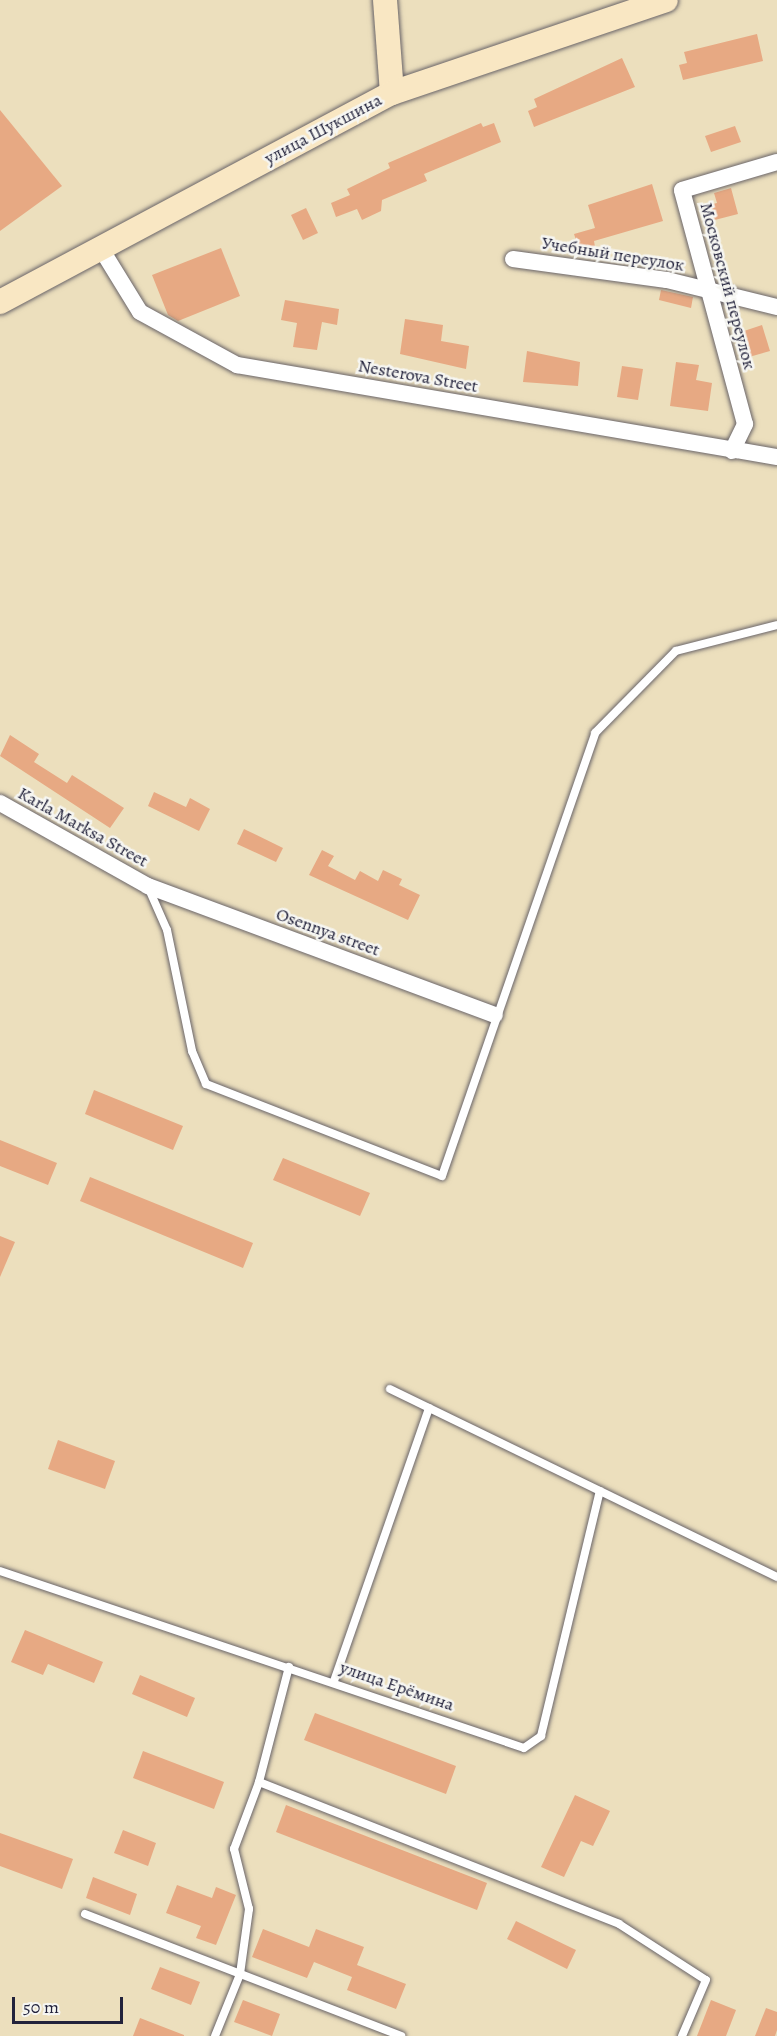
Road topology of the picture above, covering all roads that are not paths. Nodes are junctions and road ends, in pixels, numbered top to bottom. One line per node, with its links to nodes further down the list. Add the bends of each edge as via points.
1 (385, 0): 3 (street)
2 (666, 0): 3 (street, улица Шукшина)
3 (392, 93): 5 (street, улица Шукшина)
4 (777, 162): 7 (street, Московский переулок, via 682,190)
5 (100, 247): 8 (street, улица Шукшина); 10 (street, Nesterova Street, via 140,312 237,364)
6 (513, 259): 7 (street, Учебный переулок, via 571,263)
7 (711, 291): 9 (street, Учебный переулок); 10 (street, Московский переулок, via 745,424)
8 (0, 302)
9 (777, 307)
10 (732, 451): 11 (street, Nesterova Street)
11 (777, 457)
12 (777, 626): 15 (lane, via 676,651 594,733)
13 (0, 803): 14 (street, Karla Marksa Street)
14 (148, 886): 15 (street, Osennya street); 15 (lane, via 167,930 192,1051 206,1084 442,1176)
15 (495, 1015)
16 (390, 1389): 17 (lane)
17 (429, 1408): 18 (lane); 22 (lane)
18 (600, 1491): 20 (lane); 22 (lane, улица Ерёмина, via 541,1736 524,1748)
19 (0, 1571): 21 (lane, улица Ерёмина)
20 (777, 1577)
21 (289, 1667): 22 (lane, улица Ерёмина); 23 (lane)
22 (334, 1681)
23 (260, 1782): 25 (lane, via 234,1849 249,1909); 28 (lane, via 619,1924 705,1980)
24 (85, 1914): 25 (lane)
25 (240, 1974): 26 (lane); 27 (lane)
26 (215, 2036)
27 (401, 2036)
28 (682, 2036)

